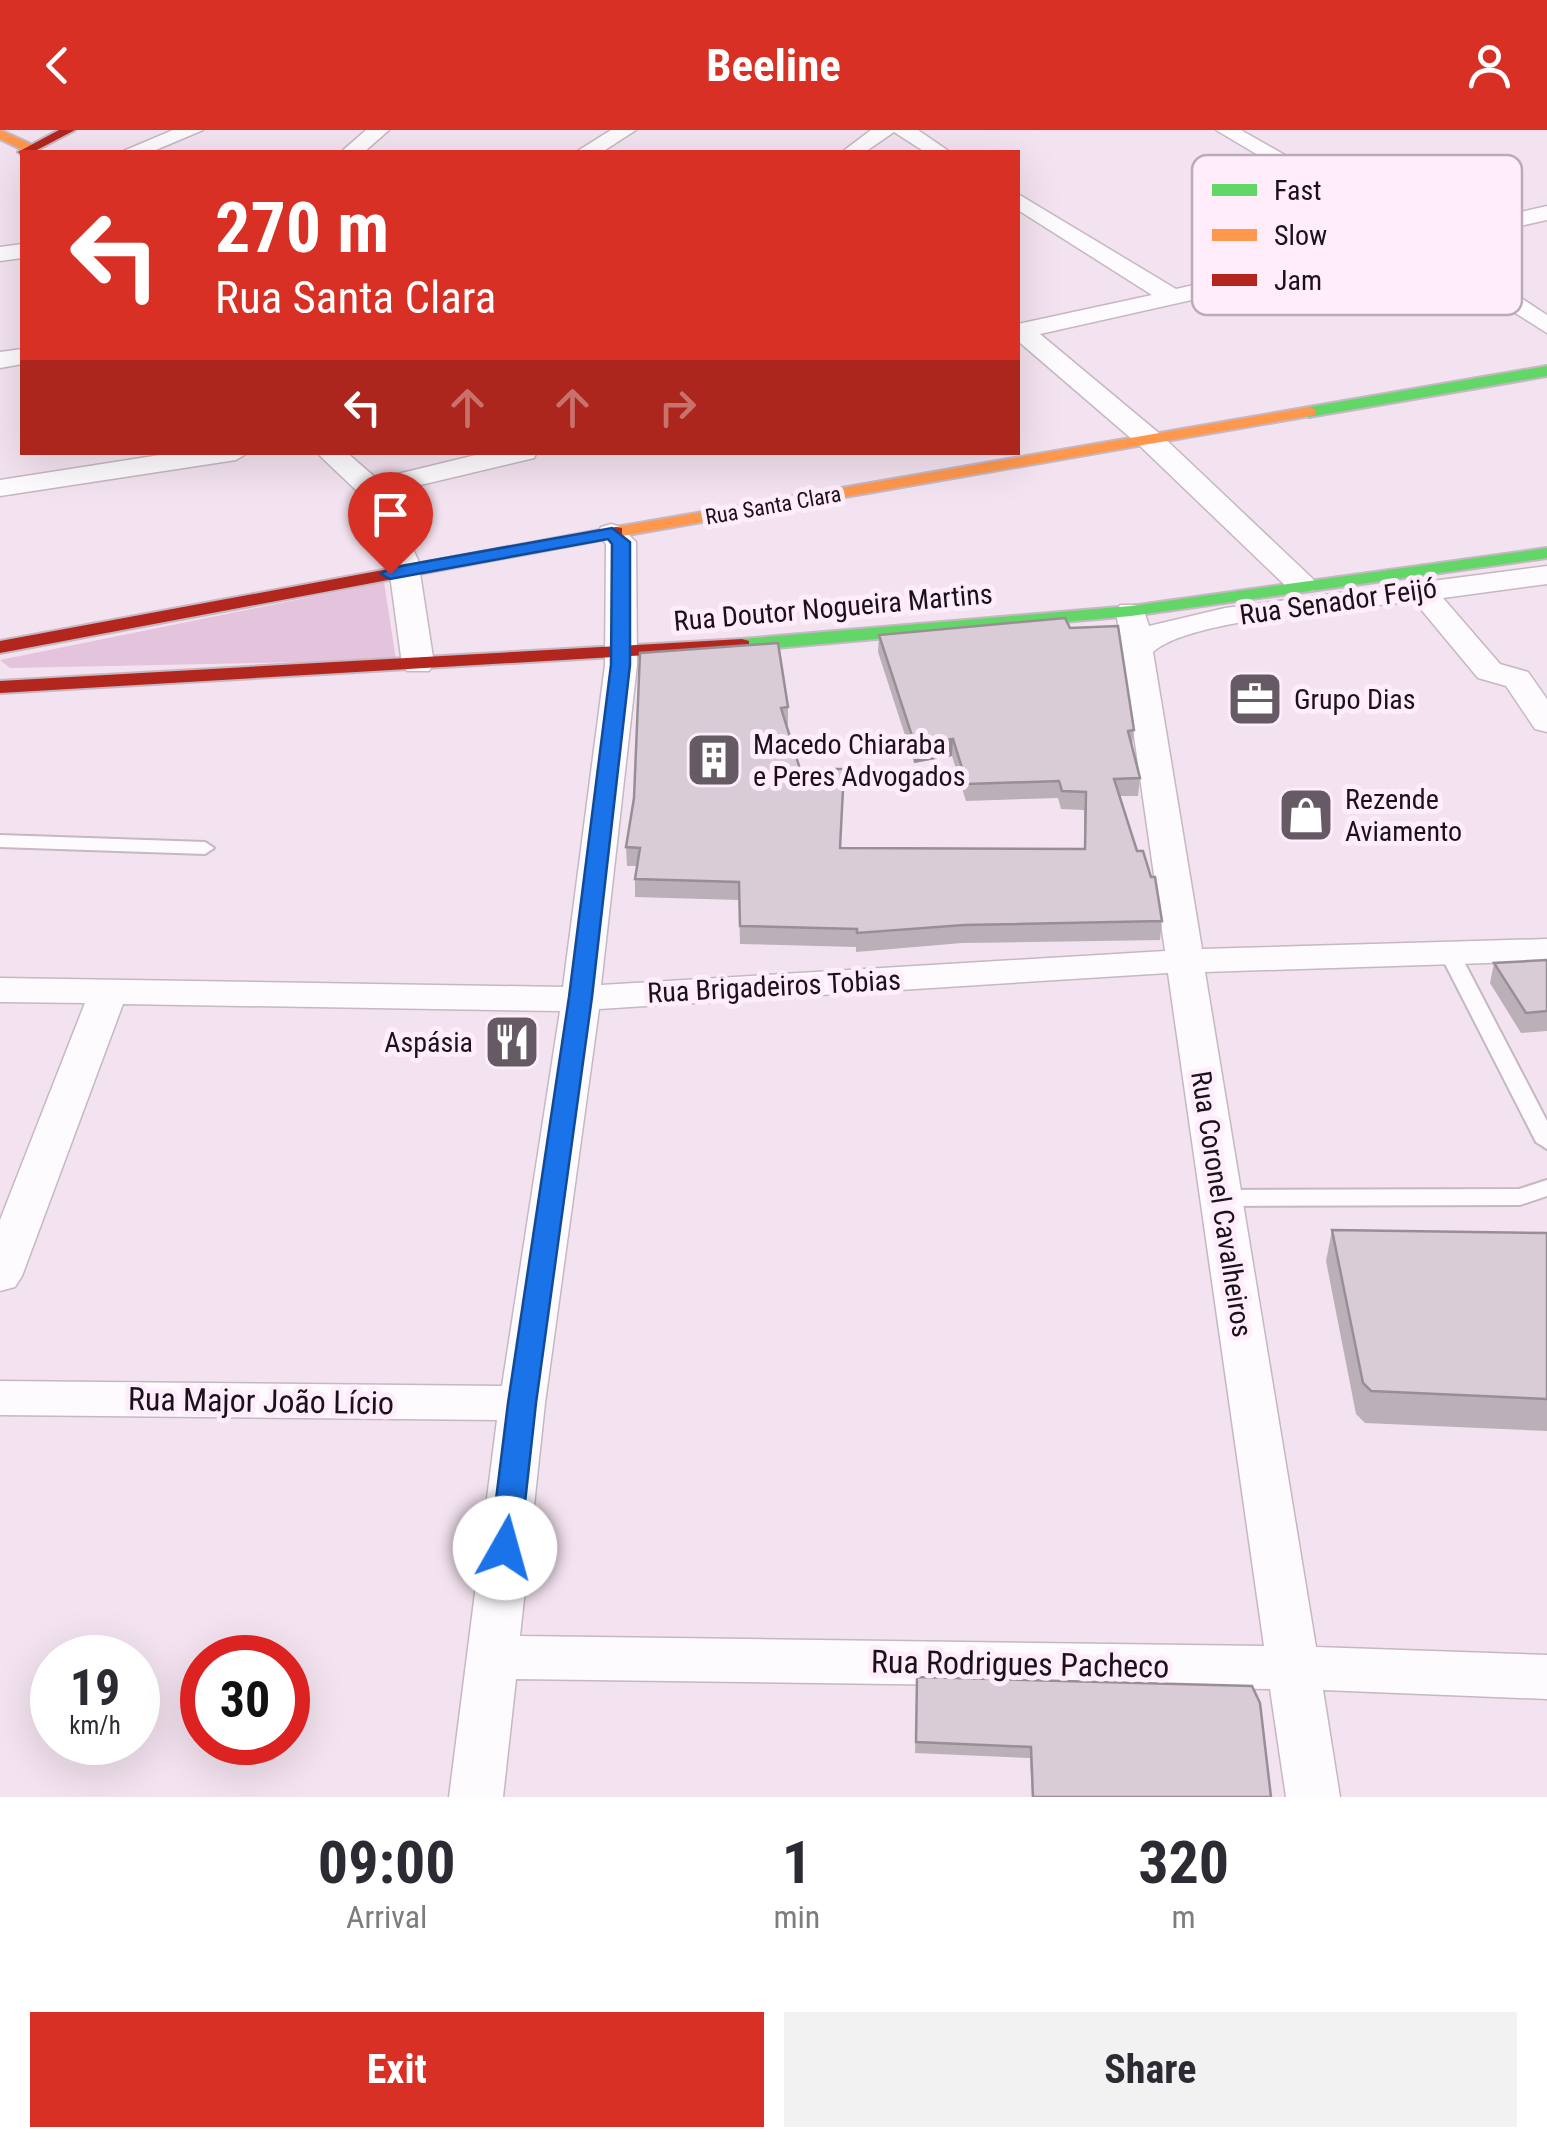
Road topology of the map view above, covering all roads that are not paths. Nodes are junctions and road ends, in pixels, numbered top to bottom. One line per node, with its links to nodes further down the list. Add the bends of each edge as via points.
1 (69, 130): 8 (main road)
2 (193, 130): 9 (street)
3 (379, 130): 10 (street)
4 (626, 130): 11 (street)
5 (886, 130): 12 (street)
6 (903, 130): 13 (street)
7 (1226, 130): 14 (street)
8 (18, 146)
9 (138, 150)
10 (354, 150)
11 (591, 150)
12 (855, 150)
13 (936, 150)
14 (1269, 155)
15 (1020, 202): 19 (street)
16 (1547, 212): 17 (street)
17 (1522, 218)
18 (1192, 290): 19 (street)
19 (1169, 295): 22 (street)
20 (1522, 310): 21 (street)
21 (1547, 326)
22 (1020, 331)
23 (1020, 332): 25 (street)
24 (1547, 371): 25 (main road, Rua Santa Clara)
25 (1150, 440): 31 (main road, Rua Santa Clara); 35 (street)
26 (216, 455): 29 (street)
27 (332, 455): 30 (street)
28 (512, 455): 30 (street)
29 (0, 488)
30 (371, 489): 33 (street)
31 (612, 533): 33 (main road, Rua Santa Clara); 40 (street, via 621,542)
32 (1547, 553): 35 (main road, Rua Doutor Nogueira Martins)
33 (398, 572): 39 (main road, Rua Santa Clara); 41 (street)
34 (1547, 575): 36 (street, Rua Senador Feijó)
35 (1302, 585): 37 (main road, Rua Doutor Nogueira Martins)
36 (1420, 590): 38 (street, Rua Senador Feijó); 43 (street, via 1488,671 1517,679)
37 (1144, 622): 38 (main road, via 1170,618); 38 (street, Rua Senador Feijó, via 1156,634); 40 (main road, Rua Doutor Nogueira Martins); 48 (street, Rua Coronel Cavalheiros)
38 (1193, 624)
39 (0, 647)
40 (622, 654): 41 (main road, Rua Doutor Nogueira Martins); 51 (street)
41 (411, 664): 42 (main road, Rua Doutor Nogueira Martins)
42 (0, 687)
43 (1547, 722)
44 (0, 841): 45 (lane)
45 (205, 848)
46 (1547, 950): 47 (street, Rua Brigadeiros Tobias)
47 (1450, 954): 48 (street, Rua Brigadeiros Tobias); 52 (lane)
48 (1184, 961): 51 (street, Rua Brigadeiros Tobias); 54 (street, Rua Coronel Cavalheiros)
49 (0, 990): 50 (street, Rua Brigadeiros Tobias)
50 (108, 990): 51 (street, Rua Brigadeiros Tobias); 55 (street)
51 (581, 997): 57 (street)
52 (1547, 1142)
53 (1547, 1188): 54 (lane, via 1520,1196)
54 (1221, 1198): 59 (street, Rua Coronel Cavalheiros)
55 (0, 1276)
56 (0, 1398): 57 (street, Rua Major João Lício)
57 (522, 1403): 58 (street)
58 (492, 1657): 59 (street, Rua Rodrigues Pacheco); 61 (street)
59 (1293, 1668): 60 (street, Rua Rodrigues Pacheco); 62 (street, Rua Coronel Cavalheiros)
60 (1547, 1677)
61 (476, 1797)
62 (1312, 1797)

